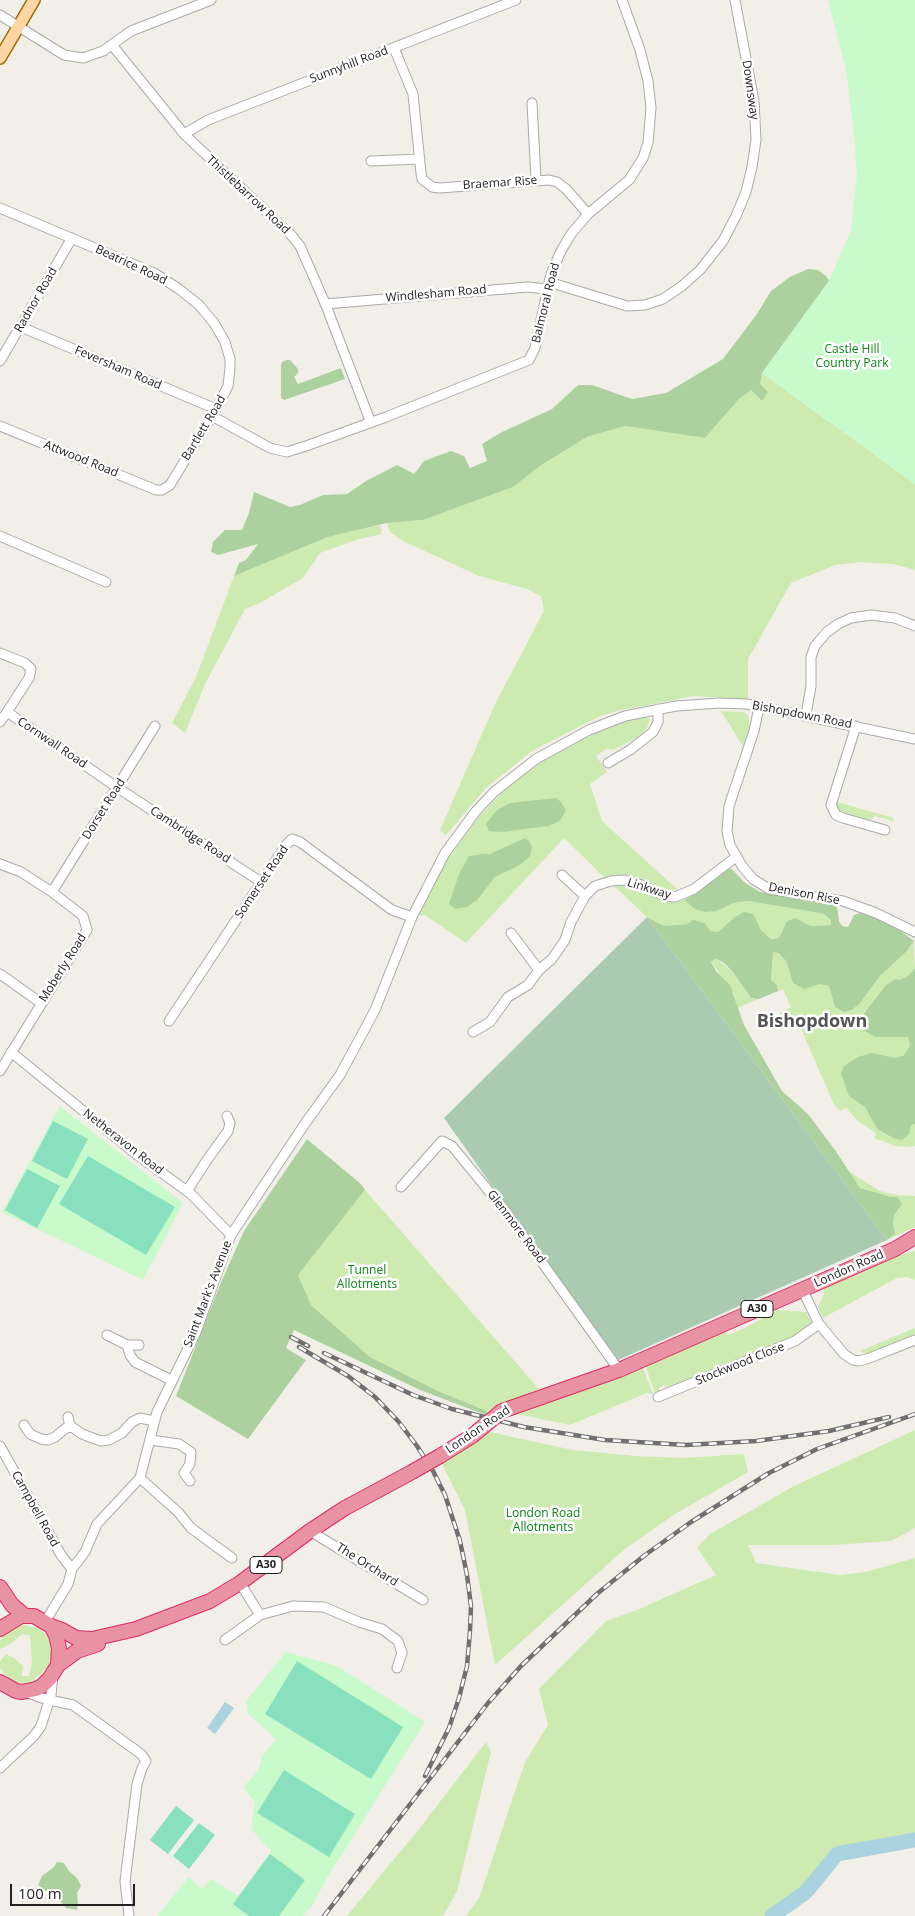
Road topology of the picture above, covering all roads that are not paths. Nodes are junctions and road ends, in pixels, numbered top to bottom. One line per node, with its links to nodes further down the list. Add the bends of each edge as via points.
1 (34, 0): 8 (main road)
2 (211, 0): 9 (street, via 131,30)
3 (516, 0): 6 (street, Sunnyhill Road)
4 (622, 0): 18 (street, Balmoral Road, via 648,81 650,132 643,158 629,180)
5 (735, 0): 20 (street, Downsway, via 754,99 756,140 746,192 723,241 682,286 645,305 627,306)
6 (503, 2): 10 (street, Sunnyhill Road)
7 (0, 15): 8 (street)
8 (19, 27): 9 (street, via 71,57 90,57); 11 (main road)
9 (112, 45): 13 (street, Thistlebarrow Road)
10 (394, 48): 13 (street, Sunnyhill Road, via 208,120); 14 (street, Braemar Rise, via 413,94)
11 (0, 58)
12 (532, 103): 16 (street)
13 (184, 134): 21 (street, Thistlebarrow Road, via 292,236 306,258)
14 (420, 159): 15 (street); 16 (street, Braemar Rise, via 422,179 432,187)
15 (371, 161)
16 (536, 180): 18 (street, Braemar Rise, via 557,182)
17 (0, 208): 19 (street, Beatrice Road)
18 (588, 214): 20 (street, Balmoral Road, via 565,244)
19 (72, 238): 22 (street, Radnor Road); 23 (street, Beatrice Road, via 154,273 184,293 214,323)
20 (548, 286): 21 (street, Windlesham Road); 26 (street, Balmoral Road, via 534,348 527,362)
21 (325, 304): 26 (street, Thistlebarrow Road)
22 (21, 327): 24 (street, Radnor Road); 25 (street, Feversham Road)
23 (230, 359): 25 (street, Bartlett Road, via 228,386)
24 (0, 361)
25 (214, 412): 26 (street, Balmoral Road, via 262,445 282,452); 28 (street, Bartlett Road, via 170,485)
26 (370, 423)
27 (0, 426): 28 (street, Attwood Road)
28 (162, 490)
29 (0, 536): 30 (street)
30 (106, 582)
31 (915, 626): 36 (street, via 895,618 871,615 851,618 827,632 815,646 811,657)
32 (0, 653): 35 (street, Cornwall Road, via 25,663 31,669 29,678)
33 (759, 707): 34 (street, Bishopdown Road, via 720,703); 36 (street, Bishopdown Road); 44 (street, Denison Rise, via 729,806 727,831)
34 (658, 709): 41 (street, via 658,722 653,732); 50 (street, Bishopdown Road, via 608,722 573,738 536,759 500,788 476,811 450,846)
35 (7, 712): 37 (street); 42 (street, Cornwall Road)
36 (806, 716): 39 (street, Bishopdown Road)
37 (0, 722)
38 (156, 726): 42 (street, Dorset Road)
39 (856, 726): 40 (street, Bishopdown Road); 43 (street, via 832,805 836,815)
40 (915, 739)
41 (608, 763)
42 (118, 788): 47 (street, Cambridge Road); 48 (street, Dorset Road)
43 (885, 830)
44 (736, 857): 49 (street, Linkway, via 694,889 675,897 633,882 617,880 595,886); 51 (street, Denison Rise, via 753,879 769,888 843,901)
45 (0, 864): 48 (street, Moberly Road)
46 (562, 875): 49 (street)
47 (261, 882): 50 (street, Somerset Road, via 292,839 392,910); 56 (street, Somerset Road)
48 (52, 892): 55 (street, Moberly Road, via 83,916 87,930)
49 (585, 896): 53 (street, Linkway, via 561,946)
50 (412, 918): 63 (street, Saint Mark's Avenue, via 375,1010 340,1075)
51 (915, 932)
52 (511, 933): 53 (street)
53 (539, 970): 57 (street, Linkway, via 528,985 508,997 490,1022)
54 (0, 974): 55 (street)
55 (41, 1003): 58 (street, Moberly Road)
56 (169, 1021)
57 (473, 1032)
58 (11, 1052): 59 (street, Moberly Road); 62 (street, Netheravon Road, via 136,1154)
59 (0, 1071)
60 (227, 1116): 62 (street, via 230,1123 228,1131)
61 (401, 1187): 73 (street, Glenmore Road, via 442,1141 452,1146 506,1212)
62 (187, 1191): 63 (street, Netheravon Road)
63 (231, 1235): 74 (street, Saint Mark's Avenue, via 196,1332)
64 (915, 1237): 66 (highway, London Road / A30)
65 (915, 1246): 66 (highway, London Road / A30)
66 (896, 1249): 67 (highway, London Road / A30)
67 (802, 1289): 68 (street); 73 (highway, London Road / A30)
68 (819, 1324): 70 (street, via 844,1354 858,1361); 75 (street, Stockwood Close, via 795,1341)
69 (107, 1334): 71 (street)
70 (915, 1340)
71 (127, 1344): 72 (street); 74 (street, via 135,1362)
72 (139, 1345)
73 (619, 1370): 84 (highway, London Road / A30, bridge, via 502,1411 472,1436)
74 (171, 1380): 77 (street, Saint Mark's Avenue)
75 (658, 1397)
76 (68, 1417): 79 (street)
77 (154, 1421): 79 (street, via 140,1418 122,1433 101,1441); 80 (street, Saint Mark's Avenue)
78 (24, 1425): 79 (street, via 30,1434 48,1440)
79 (70, 1427)
80 (150, 1440): 82 (street, Saint Mark's Avenue); 83 (street, via 179,1444 191,1452 190,1464 184,1472)
81 (0, 1446): 86 (street, Campbell Road, via 61,1556)
82 (140, 1478): 85 (street, via 191,1528); 86 (street, Saint Mark's Avenue, via 97,1524 85,1552)
83 (190, 1481)
84 (310, 1531): 87 (highway, London Road / A30); 89 (street, The Orchard)
85 (232, 1558)
86 (72, 1569): 92 (street, Saint Mark's Avenue)
87 (240, 1583): 90 (street); 94 (highway, London Road / A30, via 210,1602 186,1612)
88 (0, 1586): 91 (highway)
89 (423, 1600)
90 (260, 1615): 95 (street); 96 (street, via 293,1606 324,1607 382,1628 398,1641 402,1653)
91 (24, 1616): 92 (highway, London Road, via 34,1616); 93 (highway)
92 (48, 1624): 94 (highway, London Road / A30, via 81,1639); 97 (highway, via 60,1648)
93 (0, 1629)
94 (109, 1636): 97 (highway, London Road / A30, via 98,1644 77,1651)
95 (226, 1640)
96 (396, 1668)
97 (55, 1669): 99 (highway, London Road, via 42,1686); 101 (street)
98 (0, 1682): 99 (highway)
99 (21, 1691): 100 (highway, London Road); 101 (street)
100 (0, 1694)
101 (50, 1700): 102 (street, via 34,1736); 103 (street, via 73,1706 146,1761 137,1784 125,1881)
102 (0, 1768)
103 (129, 1916)

